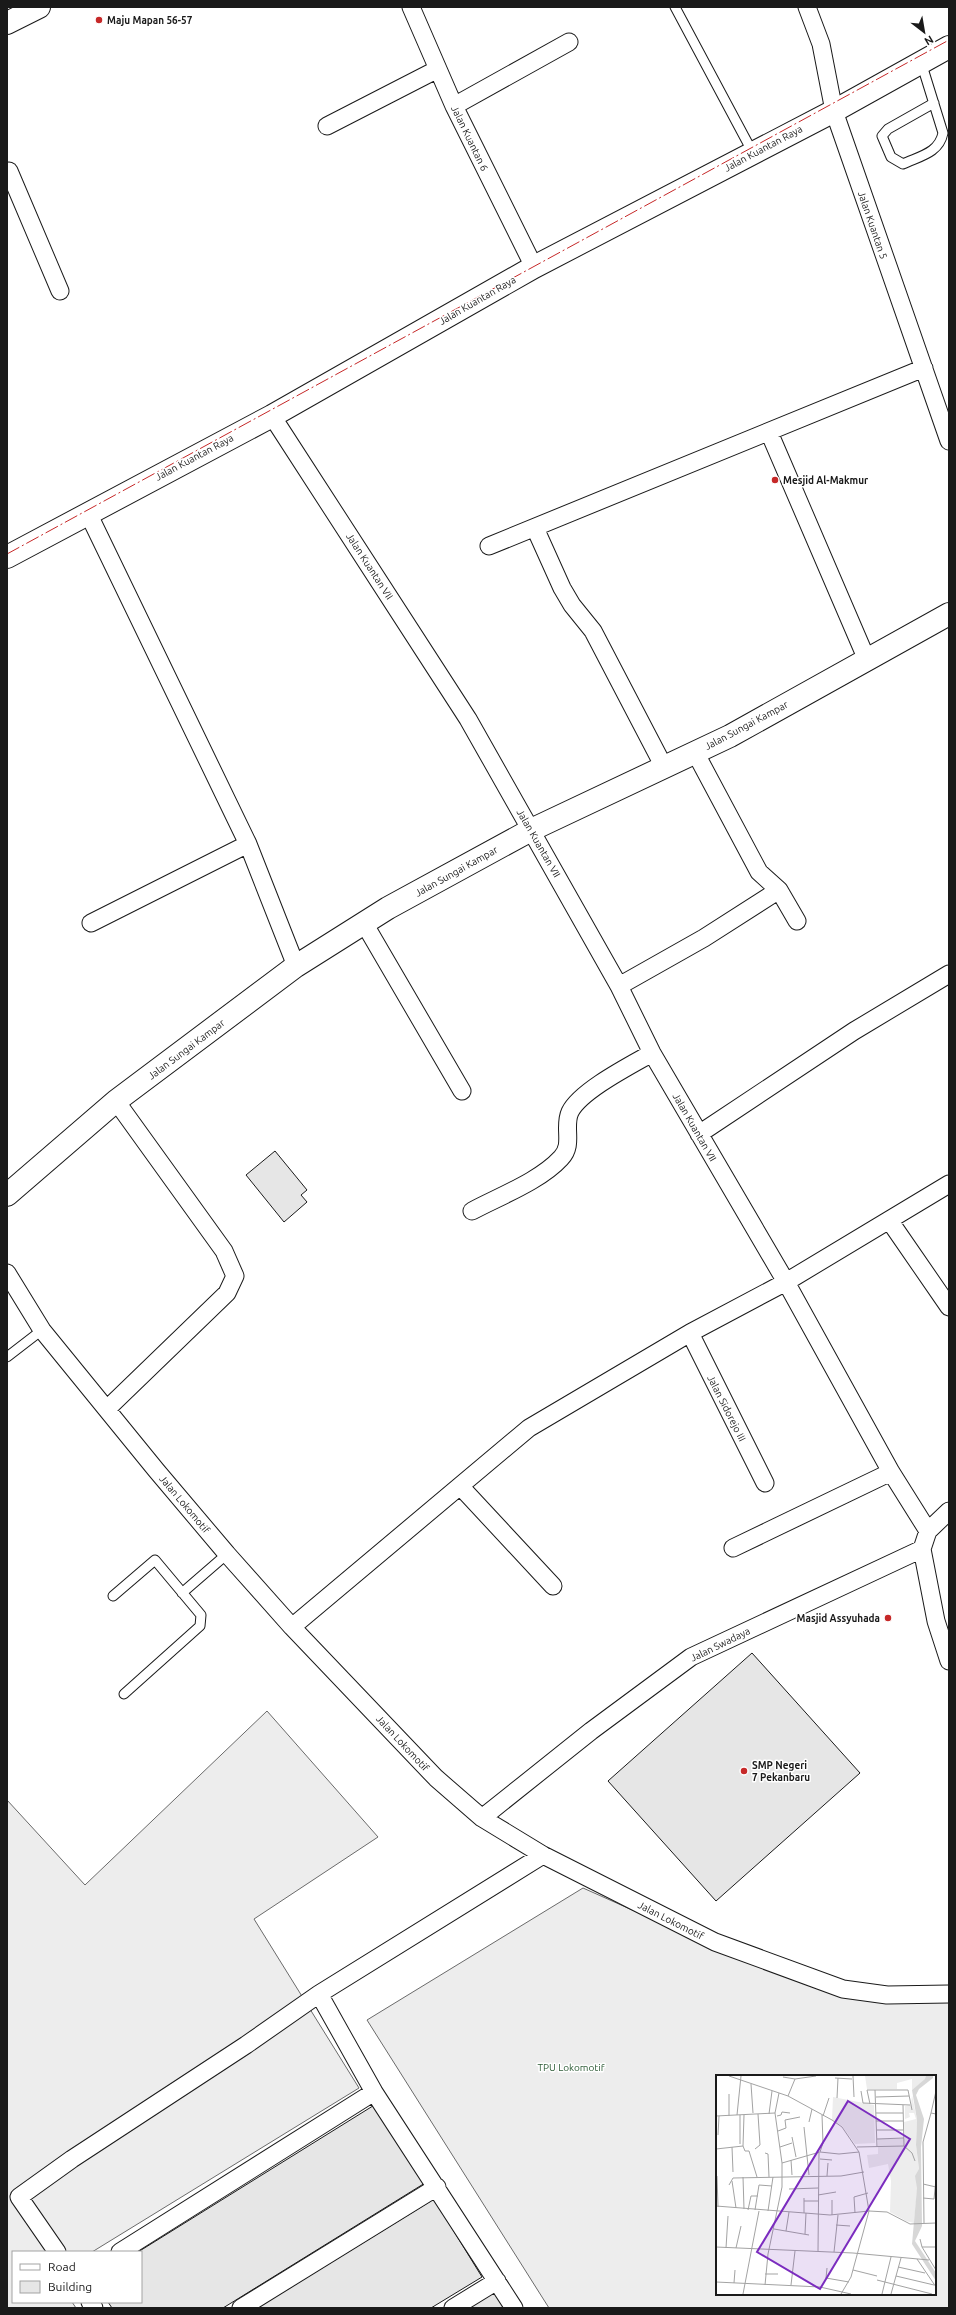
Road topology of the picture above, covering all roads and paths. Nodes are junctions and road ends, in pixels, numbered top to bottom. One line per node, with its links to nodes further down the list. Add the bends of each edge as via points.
1 (39, 7): 5 (street)
2 (411, 7): 9 (street, Jalan Kuantan 6)
3 (675, 7): 14 (lane)
4 (807, 7): 12 (street, Jalan Kuantan 5, via 821,44)
5 (9, 18)
6 (569, 42): 11 (street)
7 (949, 47): 8 (street, Jalan Kuantan Raya)
8 (921, 62): 10 (lane); 12 (street, Jalan Kuantan Raya)
9 (438, 69): 11 (street, Jalan Kuantan 6); 13 (street)
10 (934, 103): 10 (lane, via 944,133 937,149 903,164 891,157 882,136 888,129)
11 (454, 106): 16 (street, Jalan Kuantan 6)
12 (834, 111): 14 (street, Jalan Kuantan Raya); 18 (street, Jalan Kuantan 5)
13 (327, 126)
14 (753, 153): 16 (street, Jalan Kuantan Raya)
15 (7, 172): 17 (street, via 9,171)
16 (534, 268): 19 (street, Jalan Kuantan Raya)
17 (60, 291)
18 (924, 368): 20 (street); 21 (street, Jalan Kuantan 5)
19 (272, 416): 22 (street, Jalan Kuantan Raya); 30 (street, Jalan Kuantan VII, via 464,712)
20 (769, 432): 23 (street); 27 (street)
21 (949, 441)
22 (88, 513): 25 (street, Jalan Kuantan Raya); 31 (street)
23 (535, 528): 24 (street); 29 (street, via 562,588 593,631)
24 (489, 546)
25 (7, 557)
26 (949, 614): 27 (street, Jalan Sungai Kampar)
27 (867, 660): 28 (street, Jalan Sungai Kampar, via 730,736)
28 (695, 752): 29 (street, Jalan Sungai Kampar); 32 (street, via 759,872)
29 (664, 767): 30 (street, Jalan Sungai Kampar)
30 (531, 830): 35 (street, Jalan Sungai Kampar); 38 (street, Jalan Kuantan VII)
31 (248, 844): 34 (street); 36 (street)
32 (779, 890): 33 (street); 38 (street, via 704,938)
33 (797, 921)
34 (91, 923)
35 (364, 923): 36 (street, Jalan Sungai Kampar); 40 (street)
36 (296, 966): 41 (street, Jalan Sungai Kampar)
37 (949, 974): 42 (street, via 854,1031)
38 (619, 986): 39 (street, Jalan Kuantan VII)
39 (652, 1053): 42 (street, Jalan Kuantan VII); 45 (street, via 602,1083 571,1110 567,1121 569,1146 562,1158 544,1172)
40 (462, 1092)
41 (116, 1101): 44 (street, Jalan Sungai Kampar); 53 (street, via 224,1252 235,1276 227,1293)
42 (699, 1134): 48 (street, Jalan Kuantan VII)
43 (949, 1184): 46 (street)
44 (7, 1195)
45 (472, 1211)
46 (889, 1220): 48 (street); 49 (street)
47 (7, 1273): 50 (street, Jalan Lokomotif)
48 (786, 1282): 51 (street); 54 (street, Jalan Kuantan VII)
49 (949, 1307)
50 (42, 1330): 52 (lane); 53 (street, Jalan Lokomotif)
51 (690, 1333): 55 (street, Jalan Sidorejo III); 56 (street, via 529,1428)
52 (7, 1357)
53 (107, 1409): 61 (street, Jalan Lokomotif)
54 (891, 1472): 58 (street, Jalan Kuantan VII); 59 (street)
55 (765, 1483)
56 (460, 1486): 62 (street); 65 (street)
57 (949, 1511): 58 (street)
58 (928, 1531): 60 (street)
59 (733, 1548)
60 (922, 1549): 66 (street, via 936,1621); 68 (street, Jalan Swadaya, via 690,1657 591,1731)
61 (227, 1554): 63 (lane); 65 (street, Jalan Lokomotif)
62 (553, 1586)
63 (182, 1593): 64 (lane, via 155,1560); 67 (lane, via 201,1615 200,1626)
64 (113, 1596)
65 (292, 1627): 68 (street, Jalan Lokomotif, via 436,1778)
66 (949, 1661)
67 (124, 1694)
68 (482, 1818): 69 (street, Jalan Lokomotif)
69 (543, 1855): 70 (street); 71 (street, Jalan Lokomotif, via 715,1942 844,1989 887,1995)
70 (319, 1994): 72 (street); 74 (street, via 246,2045)
71 (949, 1994)
72 (374, 2092): 73 (street); 76 (street)
73 (437, 2187): 77 (street); 78 (street)
74 (13, 2194): 75 (street)
75 (56, 2251)
76 (122, 2251)
77 (497, 2281): 79 (street); 80 (street)
78 (241, 2308)
79 (453, 2308)
80 (514, 2308)

